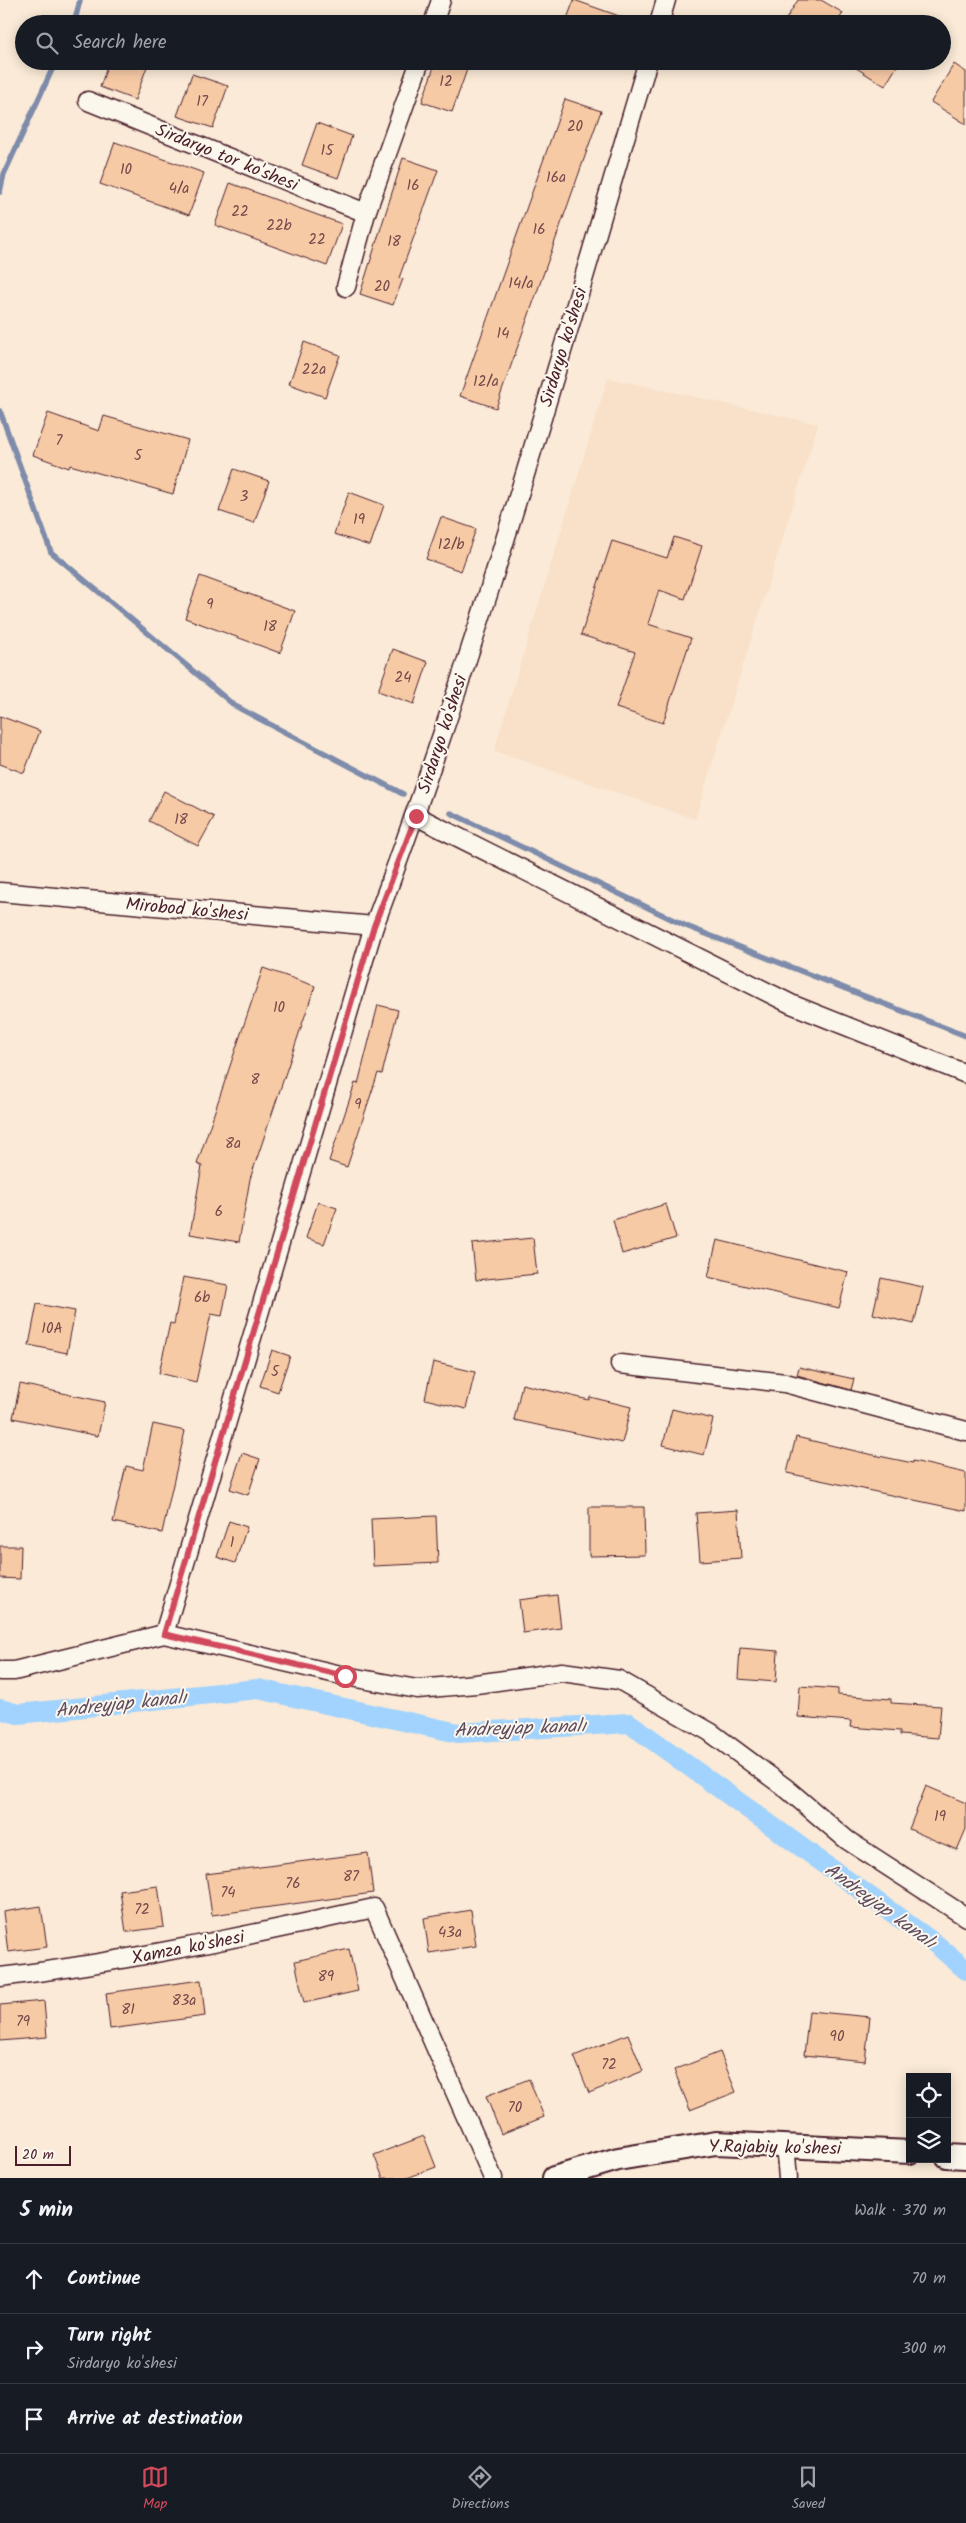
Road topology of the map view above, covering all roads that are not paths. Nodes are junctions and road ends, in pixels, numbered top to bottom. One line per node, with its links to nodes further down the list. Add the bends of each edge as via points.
1 (441, 0): 3 (street)
2 (664, 1): 4 (street)
3 (436, 15)
4 (661, 15)
5 (417, 70): 8 (street)
6 (645, 70): 10 (street, Sirdaryo ko'shesi, via 499,560)
7 (88, 101): 8 (street, Sirdaryo tor ko'shesi)
8 (366, 213): 9 (street)
9 (346, 287)
10 (416, 816): 12 (street, Sirdaryo ko'shesi); 13 (street, via 791,1004)
11 (0, 892): 12 (street, Mirobod ko'shesi)
12 (374, 926): 16 (street, Sirdaryo ko'shesi)
13 (966, 1074)
14 (620, 1364): 15 (street, via 785,1383)
15 (966, 1431)
16 (164, 1634): 17 (street, via 14,1671); 18 (street, via 345,1676 417,1689 562,1672 619,1680 710,1732 787,1789 847,1840)
17 (0, 1671)
18 (966, 1917)
19 (0, 1977): 24 (street, Xamza ko'shesi, via 76,1968 225,1941 374,1908)
20 (784, 2145): 21 (street, Y.Rajabiy ko'shesi); 25 (street, Y.Rajabiy ko'shesi, via 716,2143 618,2159); 26 (street)
21 (906, 2152)
22 (951, 2156): 23 (street)
23 (966, 2157)
24 (493, 2178)
25 (554, 2178)
26 (788, 2178)

